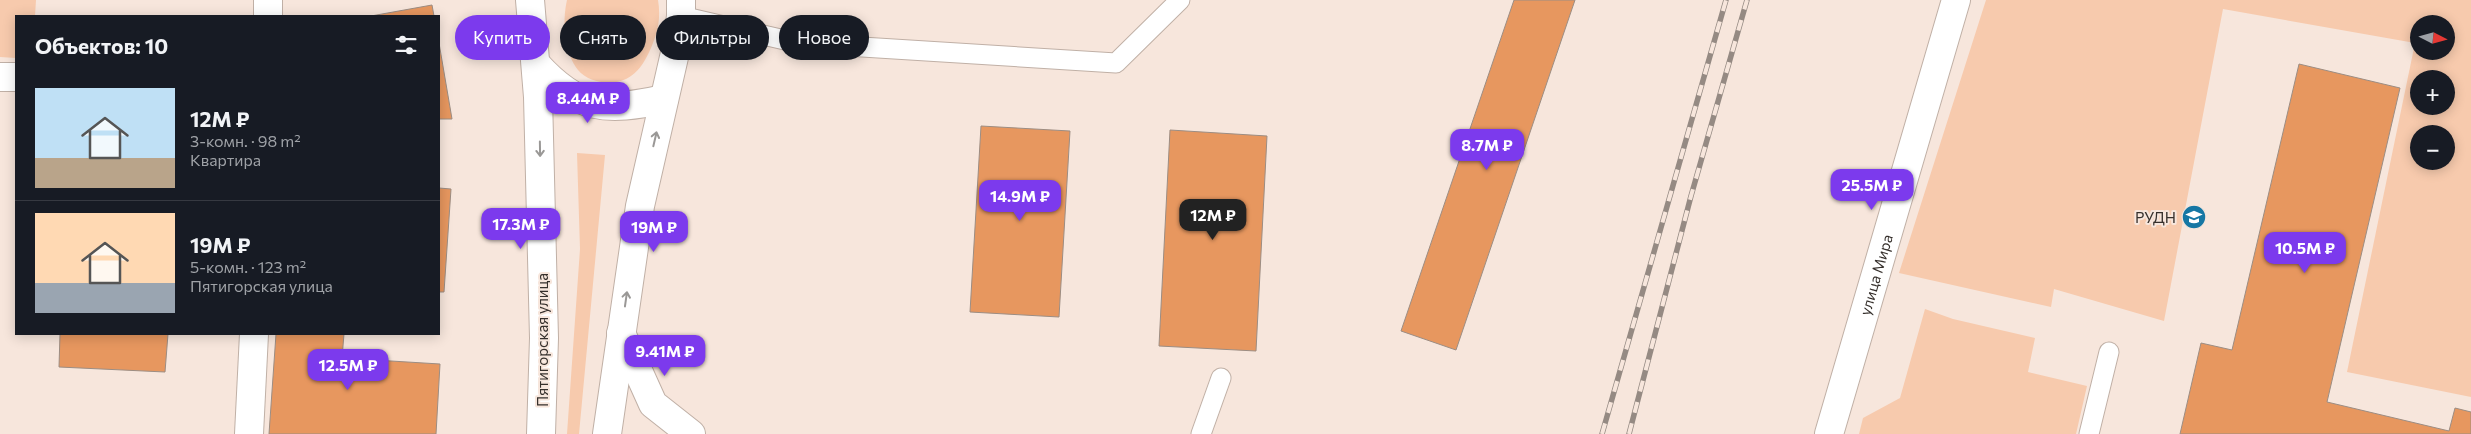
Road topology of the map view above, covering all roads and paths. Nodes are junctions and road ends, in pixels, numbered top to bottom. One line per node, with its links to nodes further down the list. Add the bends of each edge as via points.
1 (268, 0): 6 (main road)
2 (530, 0): 7 (main road, Пятигорская улица)
3 (1180, 0): 5 (lane, via 1116,64 798,43)
4 (1956, 0): 20 (main road, улица Мира)
5 (681, 8): 10 (main road)
6 (268, 15)
7 (537, 65): 10 (main road, via 556,86 580,100 607,107 635,106); 16 (main road, Пятигорская улица, one-way to 16, via 544,338)
8 (0, 77): 9 (main road)
9 (15, 77)
10 (664, 99): 11 (main road, one-way to 10, via 640,206)
11 (621, 333): 17 (main road); 18 (main road, via 653,404)
12 (254, 335): 15 (main road)
13 (2109, 352): 21 (lane)
14 (1221, 378): 19 (lane)
15 (249, 434)
16 (541, 434)
17 (607, 434)
18 (691, 434)
19 (1201, 434)
20 (1829, 434)
21 (2088, 434)

